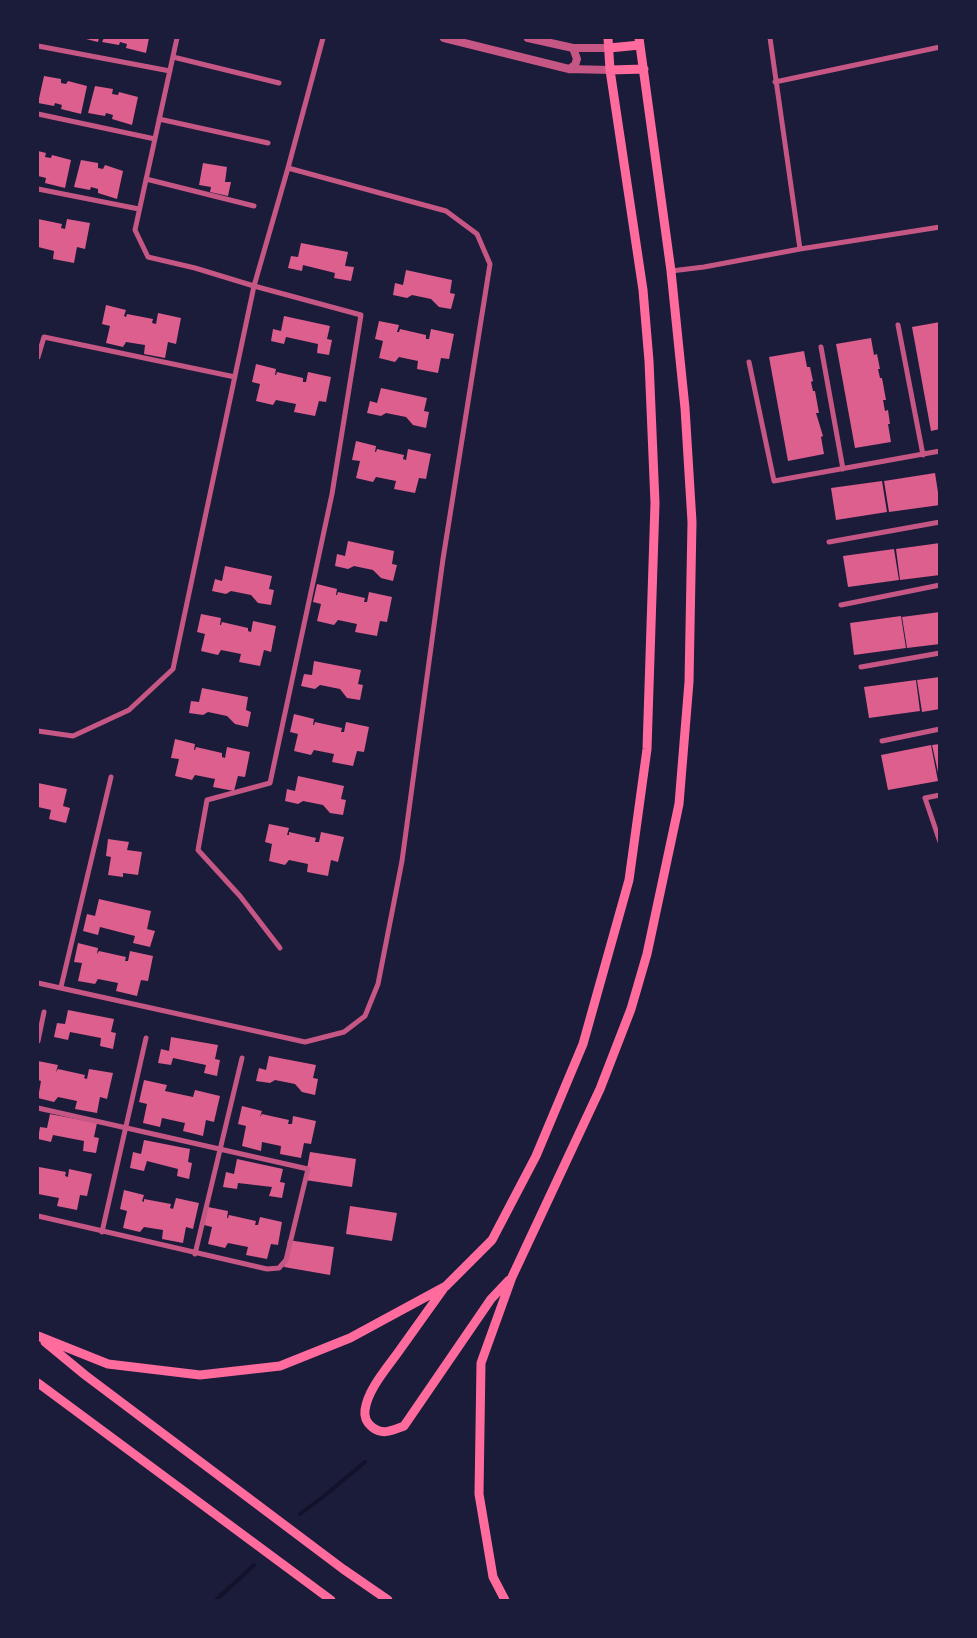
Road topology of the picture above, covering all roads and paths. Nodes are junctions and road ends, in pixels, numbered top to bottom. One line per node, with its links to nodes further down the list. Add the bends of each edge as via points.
1 (177, 38): 12 (street)
2 (323, 38): 23 (street)
3 (444, 38): 13 (street)
4 (528, 38): 10 (street)
5 (608, 38): 11 (main road)
6 (770, 38): 17 (street)
7 (640, 41): 11 (main road); 14 (main road)
8 (38, 46): 16 (street)
9 (940, 47): 17 (street)
10 (573, 48): 11 (street); 13 (street, via 577,59)
11 (609, 48): 15 (main road)
12 (173, 57): 16 (street); 18 (street)
13 (569, 69): 15 (street)
14 (644, 69): 15 (main road); 30 (main road)
15 (610, 70): 66 (main road, via 643,290 649,361 655,503 647,749 629,880 583,1044 536,1156 492,1240)
16 (170, 71): 20 (street)
17 (775, 82): 29 (street)
18 (279, 83)
19 (38, 114): 21 (street)
20 (159, 119): 21 (street); 22 (street)
21 (155, 139): 24 (street)
22 (268, 144)
23 (288, 168): 31 (street); 54 (street, via 446,211 477,234 490,264 443,559 402,861 378,984 365,1016 344,1032 305,1042)
24 (146, 179): 26 (street); 27 (street)
25 (38, 190): 27 (street)
26 (254, 206)
27 (140, 209): 31 (street, via 135,230 148,257)
28 (940, 227): 29 (street)
29 (800, 249): 30 (street)
30 (670, 271): 65 (main road, via 685,408 692,522 689,682 679,804 647,954 631,1009 600,1089)
31 (254, 286): 36 (street); 52 (street, via 361,315 332,494 270,782 207,800 198,850 240,896)
32 (898, 325): 38 (street)
33 (821, 347): 39 (street)
34 (38, 356): 36 (street, via 44,337)
35 (749, 362): 39 (street, via 774,481)
36 (235, 377): 47 (street, via 173,669 129,710 73,736)
37 (940, 450): 38 (street)
38 (923, 454): 39 (street)
39 (843, 469)
40 (940, 522): 41 (street)
41 (829, 542)
42 (940, 585): 43 (street)
43 (841, 605)
44 (940, 654): 45 (street)
45 (861, 667)
46 (940, 728): 48 (street)
47 (38, 731)
48 (882, 741)
49 (111, 777): 54 (street)
50 (940, 795): 51 (street, via 926,798)
51 (940, 842)
52 (280, 948)
53 (38, 983): 54 (street)
54 (61, 987)
55 (44, 1012): 57 (street)
56 (146, 1038): 60 (street)
57 (38, 1041)
58 (242, 1058): 61 (street)
59 (38, 1108): 60 (street)
60 (125, 1127): 61 (street); 63 (street)
61 (219, 1148): 64 (street); 64 (street, via 308,1169 286,1260 279,1268 267,1270)
62 (38, 1216): 63 (street)
63 (102, 1232): 64 (street)
64 (195, 1254)
65 (512, 1277): 66 (main road, via 491,1299 404,1426 380,1432 365,1418 364,1411 370,1396); 71 (main road, via 481,1363 479,1417 479,1494 493,1577)
66 (446, 1286): 67 (main road, via 350,1338 280,1366 200,1376 108,1364)
67 (38, 1336): 70 (main road, via 93,1381)
68 (38, 1384): 69 (main road)
69 (331, 1600)
70 (388, 1600)
71 (505, 1600)

